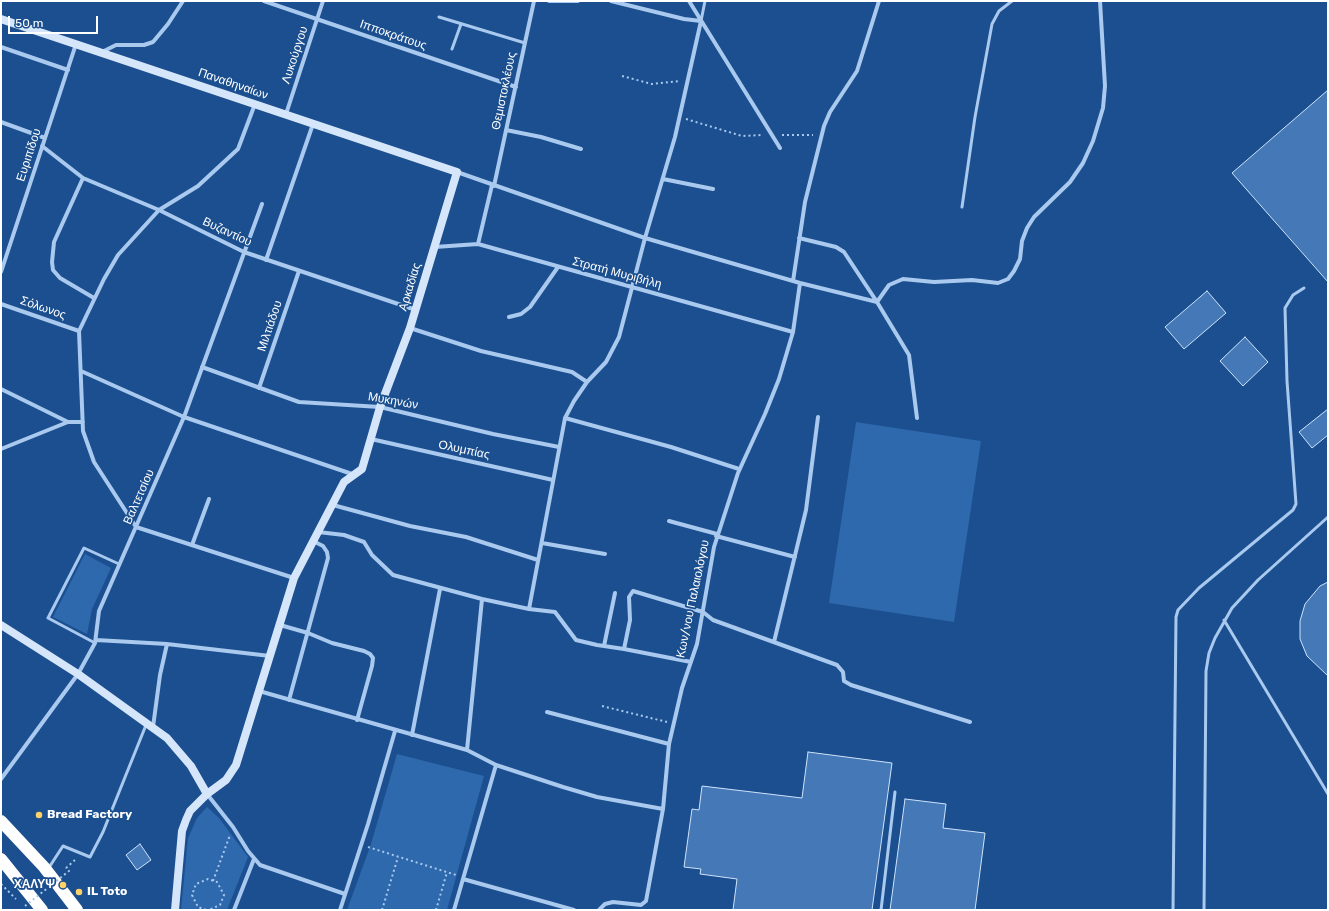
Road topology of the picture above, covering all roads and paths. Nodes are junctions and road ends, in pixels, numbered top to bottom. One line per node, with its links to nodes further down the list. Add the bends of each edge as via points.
1 (183, 1): 22 (street, via 153,42 144,45 116,45)
2 (264, 1): 15 (street, Ιπποκράτους)
3 (323, 1): 15 (street, Λυκούργου)
4 (549, 1): 5 (street)
5 (578, 1)
6 (611, 1): 16 (street)
7 (689, 1): 16 (street)
8 (705, 1): 16 (lane)
9 (879, 1): 34 (street, via 857,71 830,112)
10 (1012, 1): 46 (lane, via 999,11 992,24)
11 (1100, 1): 62 (street, via 1105,86 1103,108 1093,141 1074,178 1034,217 1027,228 1022,240 1020,259 1012,275 1004,281 992,283 972,280 934,282 903,279 889,285)
12 (532, 2): 18 (street, Θεμιστοκλέους)
13 (439, 17): 17 (lane)
14 (1, 19): 19 (street, Παναθηναίων)
15 (317, 20): 26 (street, Ιπποκράτους); 28 (street, Λυκούργου)
16 (701, 21): 25 (street); 38 (street)
17 (461, 24): 18 (lane); 21 (lane)
18 (525, 43): 26 (street, Θεμιστοκλέους)
19 (76, 44): 22 (street, Παναθηναίων); 23 (street, Ευριπίδου)
20 (1, 47): 23 (street)
21 (452, 49)
22 (102, 53): 27 (street, Παναθηναίων)
23 (68, 70): 36 (street, Ευριπίδου)
24 (622, 76): 25 (path, via 652,84)
25 (688, 80): 29 (street)
26 (516, 87): 32 (street, Θεμιστοκλέους)
27 (255, 104): 28 (street, Παναθηναίων); 47 (street, via 238,150 198,186)
28 (286, 115): 31 (street, Παναθηναίων)
29 (680, 117): 35 (path); 42 (street)
30 (1, 122): 36 (street)
31 (313, 124): 40 (street, Παναθηναίων); 53 (street)
32 (506, 130): 39 (street); 43 (street, Θεμιστοκλέους)
33 (802, 134): 34 (path)
34 (821, 135): 49 (street, via 805,202)
35 (742, 136)
36 (45, 138): 37 (street, Ευριπίδου)
37 (42, 146): 41 (street, Βυζαντίου); 56 (street, Ευριπίδου)
38 (780, 148)
39 (581, 149)
40 (457, 172): 43 (street); 51 (street, Αρκαδίας)
41 (83, 178): 47 (street, Βυζαντίου); 61 (street, via 54,242 52,262 53,270 60,278)
42 (663, 179): 44 (street); 48 (street)
43 (493, 185): 48 (street); 50 (street, Θεμιστοκλέους)
44 (713, 189)
45 (262, 204): 52 (street, Βαλτετσίου)
46 (962, 207)
47 (159, 210): 52 (street, Βυζαντίου); 61 (street, via 118,255)
48 (645, 238): 57 (street); 59 (street)
49 (800, 238): 57 (street); 62 (street, via 836,247 844,252)
50 (478, 244): 51 (street, Στρατή Μυριβήλη); 54 (street, Στρατή Μυριβήλη)
51 (435, 247): 64 (street, Αρκαδίας)
52 (244, 252): 53 (street, Βυζαντίου); 69 (street, Βαλτετσίου)
53 (266, 260): 55 (street, Βυζαντίου)
54 (558, 267): 59 (street, Στρατή Μυριβήλη); 65 (street, via 530,307 521,314)
55 (299, 271): 64 (street, Βυζαντίου); 72 (street, Μιλτιάδου)
56 (1, 272)
57 (793, 281): 58 (street)
58 (800, 283): 62 (street); 68 (street, Κων/νου Παλαιολόγου)
59 (633, 287): 68 (street, Στρατή Μυριβήλη); 71 (street, via 620,337 606,362)
60 (1304, 288): 163 (lane, via 1293,295 1285,308 1287,381 1296,504 1293,510 1199,588 1178,610 1176,617)
61 (94, 298): 67 (street)
62 (877, 302): 78 (street, via 909,355)
63 (1, 304): 67 (street, Σόλωνος)
64 (416, 310): 66 (street, Αρκαδίας)
65 (509, 317)
66 (410, 328): 71 (street, via 481,351 572,372); 74 (street, Αρκαδίας)
67 (79, 331): 70 (street)
68 (793, 332): 84 (street, Κων/νου Παλαιολόγου, via 774,393)
69 (202, 368): 72 (street, Μυκηνών); 75 (street, Βαλτετσίου)
70 (81, 372): 75 (street); 80 (street)
71 (587, 382): 77 (street)
72 (259, 388): 74 (street, Μυκηνών, via 299,402)
73 (1, 389): 79 (street)
74 (380, 407): 81 (street, Αρκαδίας); 82 (street, Μυκηνών)
75 (184, 417): 85 (street); 91 (street, Βαλτετσίου)
76 (818, 417): 98 (street, via 806,510)
77 (565, 418): 82 (street); 84 (street)
78 (917, 418)
79 (68, 422): 80 (street); 83 (street)
80 (83, 422): 91 (street, via 83,431 94,462)
81 (371, 439): 85 (street, Αρκαδίας, via 362,469); 86 (street, Ολυμπίας)
82 (559, 447): 86 (street)
83 (1, 449)
84 (739, 469): 93 (street, Κων/νου Παλαιολόγου)
85 (355, 475): 88 (street, Αρκαδίας, via 344,482)
86 (553, 480): 95 (street)
87 (209, 499): 96 (street)
88 (332, 504): 92 (street, Αρκαδίας); 99 (street, via 410,526 466,537)
89 (1328, 517): 107 (lane, via 1258,580)
90 (669, 521): 93 (street)
91 (136, 527): 96 (street); 100 (street, Βαλτετσίου)
92 (318, 532): 94 (street, Αρκαδίας); 102 (street, via 358,538 393,575)
93 (717, 535): 98 (street); 106 (street, Κων/νου Παλαιολόγου)
94 (313, 541): 101 (street, Αρκαδίας); 110 (street, via 322,546 328,558)
95 (542, 543): 97 (street); 99 (street)
96 (192, 545): 101 (street)
97 (605, 554)
98 (795, 557): 112 (street)
99 (538, 560): 105 (street)
100 (118, 564): 111 (street, Βαλτετσίου, via 98,610); 111 (lane, via 84,548 48,618)
101 (294, 578): 109 (street, Αρκαδίας)
102 (440, 589): 104 (street); 128 (street)
103 (615, 593): 114 (street)
104 (482, 599): 105 (street); 130 (street)
105 (529, 609): 114 (street, via 555,612 576,640)
106 (703, 612): 112 (street, via 713,620); 115 (street, via 633,591 629,597 630,620); 117 (street, Κων/νου Παλαιολόγου)
107 (1224, 620): 135 (lane); 164 (lane, via 1209,653 1206,671)
108 (1, 625): 118 (street)
109 (280, 625): 110 (street); 116 (street, Αρκαδίας)
110 (308, 633): 120 (street); 123 (street, via 332,643 364,650 373,658)
111 (96, 642): 113 (street); 118 (street, Βαλτετσίου)
112 (774, 642): 124 (street, via 837,665 843,672 844,681 851,685)
113 (167, 644): 116 (street); 126 (street)
114 (604, 646): 115 (street)
115 (624, 649): 117 (street)
116 (270, 656): 119 (street, Αρκαδίας)
117 (691, 662): 125 (street, Κων/νου Παλαιολόγου)
118 (78, 674): 126 (street); 132 (street, Βαλτετσίου)
119 (259, 691): 120 (street); 134 (street, Αρκαδίας, via 236,765 226,780)
120 (289, 700): 123 (street)
121 (602, 706): 125 (path)
122 (547, 712): 129 (street)
123 (357, 720): 127 (street)
124 (970, 722)
125 (674, 724): 129 (street, Κων/νου Παλαιολόγου)
126 (150, 725): 134 (street, via 167,738 191,766); 144 (lane, via 90,857 63,846)
127 (395, 731): 128 (street); 139 (street)
128 (412, 735): 130 (street)
129 (669, 744): 136 (street, Κων/νου Παλαιολόγου)
130 (467, 750): 131 (street)
131 (496, 764): 136 (street, via 576,791); 146 (street)
132 (1, 779)
133 (895, 792): 162 (lane)
134 (207, 794): 138 (street); 153 (street, Αρκαδίας, via 190,812 182,830)
135 (1328, 794)
136 (663, 809): 161 (street, Κων/νου Παλαιολόγου, via 646,901 641,905 612,902)
137 (1, 821): 144 (highway)
138 (233, 827): 143 (street); 147 (path)
139 (362, 845): 141 (path); 149 (street)
140 (70, 856): 148 (path, bridge, via 75,860 66,868 69,871 25,906)
141 (398, 857): 145 (path); 157 (path)
142 (1, 859): 151 (highway)
143 (254, 859): 149 (street, via 269,870); 155 (street)
144 (47, 871): 152 (highway)
145 (447, 872): 146 (path); 158 (path)
146 (463, 878): 159 (street); 160 (street)
147 (213, 881): 150 (path, via 208,879 196,884 192,895 198,907); 154 (path, via 217,882 224,895 220,905)
148 (1, 884)
149 (345, 894): 156 (street)
150 (202, 909): 154 (path)
151 (42, 910)
152 (77, 910)
153 (175, 910)
154 (207, 910)
155 (234, 910)
156 (340, 910)
157 (382, 910)
158 (436, 910)
159 (454, 910)
160 (574, 910)
161 (599, 910)
162 (881, 910)
163 (1173, 910)
164 (1204, 910)

